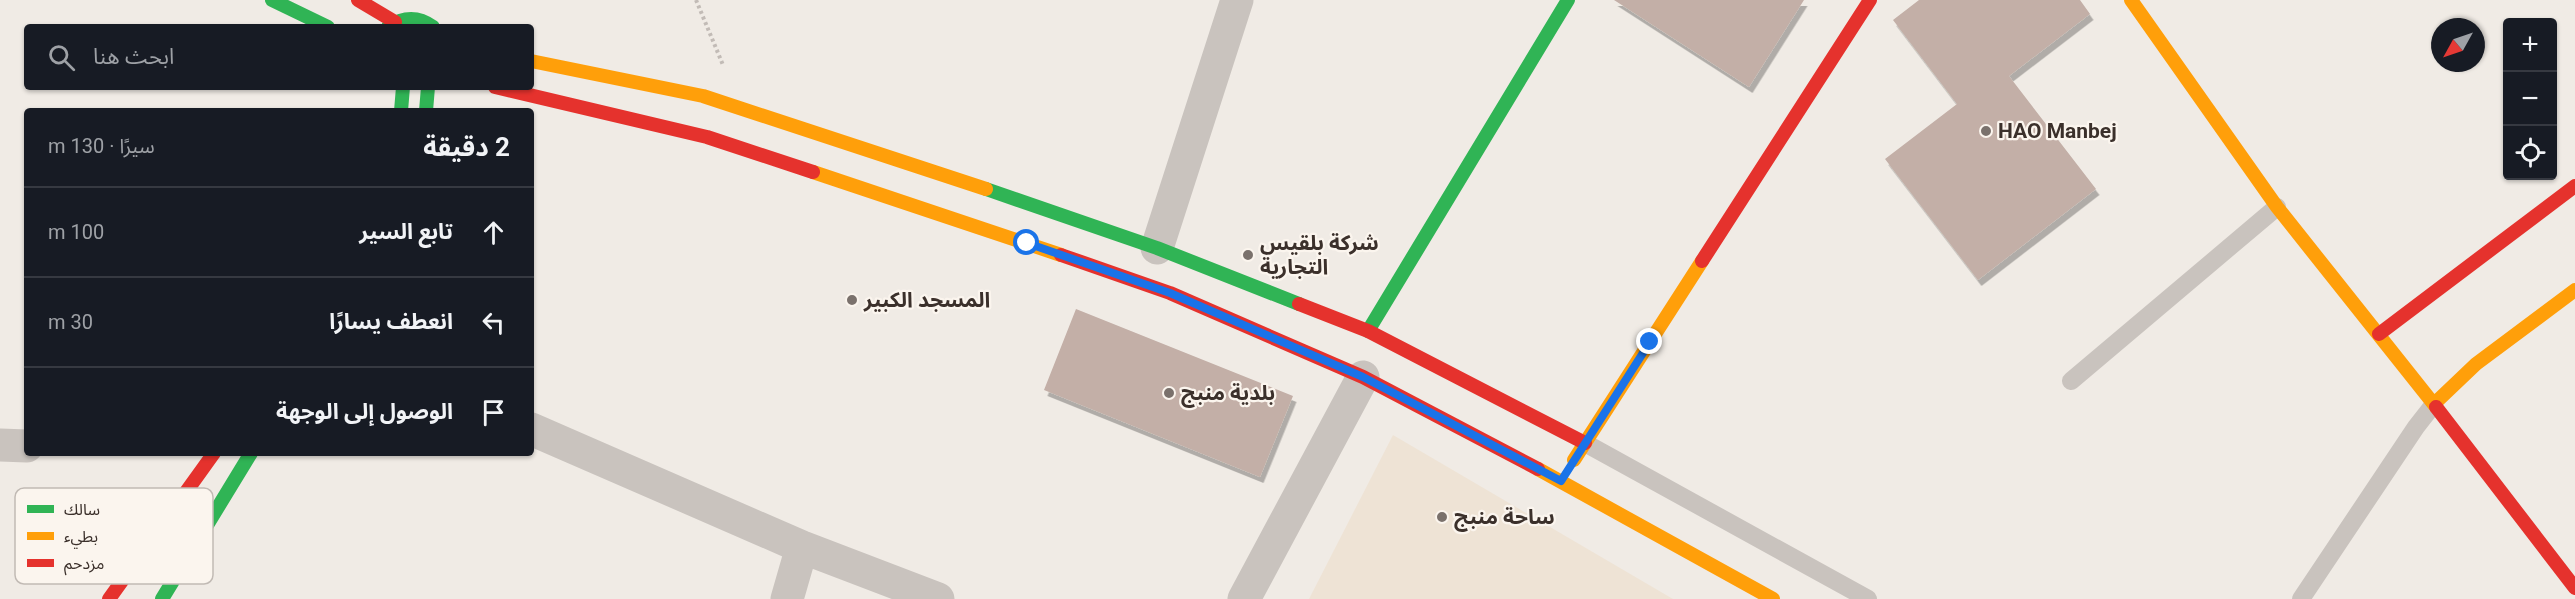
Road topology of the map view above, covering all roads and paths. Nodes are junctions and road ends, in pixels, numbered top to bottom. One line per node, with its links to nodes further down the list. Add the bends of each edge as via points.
1 (272, 0): 8 (main road)
2 (358, 0): 9 (main road)
3 (696, 0): 18 (path)
4 (1237, 0): 21 (street)
5 (1568, 0): 23 (main road)
6 (1870, 0): 29 (main road)
7 (2131, 0): 20 (main road)
8 (322, 24)
9 (391, 24)
10 (394, 24): 11 (main road, via 415,18)
11 (427, 24)
12 (534, 62): 18 (main road, via 703,96)
13 (403, 90): 16 (main road)
14 (428, 90): 17 (main road)
15 (508, 90): 25 (main road, via 707,137 965,221 1170,293)
16 (401, 108)
17 (426, 108)
18 (742, 110): 21 (main road)
19 (2575, 186): 24 (main road)
20 (2277, 207): 24 (main road); 26 (lane)
21 (1156, 248): 23 (main road)
22 (2575, 290): 27 (main road, via 2476,364)
23 (1368, 331): 29 (main road)
24 (2379, 334): 27 (main road)
25 (1363, 377): 34 (main road); 41 (street)
26 (2071, 381)
27 (2434, 404): 40 (main road); 48 (lane)
28 (534, 430): 37 (street)
29 (1585, 443): 34 (main road); 47 (lane)
30 (0, 445): 31 (street)
31 (24, 446)
32 (212, 456): 35 (main road)
33 (249, 456): 36 (main road)
34 (1561, 481): 46 (main road)
35 (189, 488)
36 (213, 515)
37 (802, 548): 44 (street); 45 (street)
38 (120, 584): 42 (main road)
39 (171, 584): 43 (main road)
40 (2575, 588)
41 (1252, 596)
42 (109, 599)
43 (162, 599)
44 (787, 599)
45 (938, 599)
46 (1773, 599)
47 (1868, 599)
48 (2301, 599)

